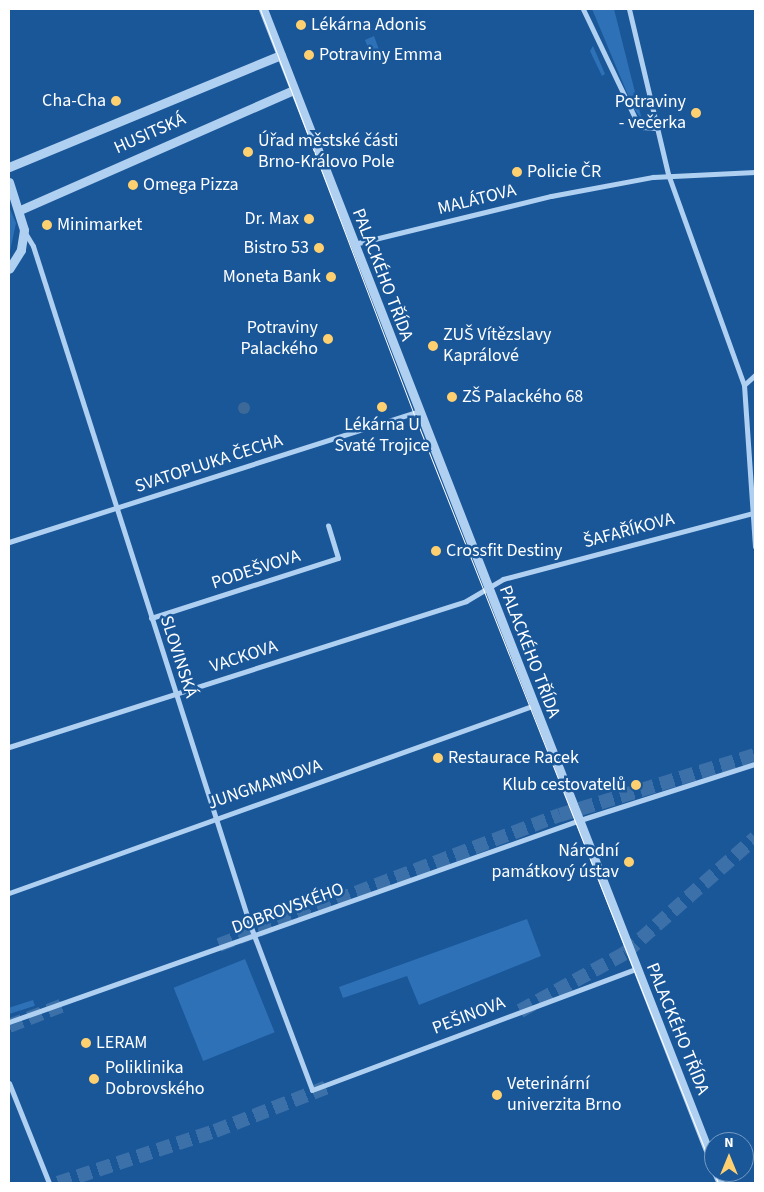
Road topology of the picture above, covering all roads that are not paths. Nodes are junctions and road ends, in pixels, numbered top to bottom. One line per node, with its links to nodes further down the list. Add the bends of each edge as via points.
1 (263, 9): 4 (street, PALACKÉHO TŘÍDA)
2 (583, 9): 6 (street, via 636,120 642,127)
3 (629, 9): 6 (street)
4 (281, 55): 5 (street, PALACKÉHO TŘÍDA); 7 (street, HUSITSKÁ)
5 (294, 90): 11 (street, HUSITSKÁ); 13 (street, PALACKÉHO TŘÍDA)
6 (656, 128): 9 (street)
7 (9, 168)
8 (755, 172): 9 (street, MALÁTOVA)
9 (668, 174): 13 (street, MALÁTOVA, via 551,196); 16 (street)
10 (9, 182): 11 (street)
11 (20, 210): 12 (street)
12 (24, 230): 14 (street, via 21,250); 18 (street, SLOVINSKÁ, via 33,246)
13 (352, 244): 17 (street, PALACKÉHO TŘÍDA)
14 (9, 269)
15 (755, 374): 16 (street)
16 (744, 385): 19 (street)
17 (417, 412): 18 (street, SVATOPLUKA ČECHA); 23 (street, PALACKÉHO TŘÍDA)
18 (116, 508): 21 (street, SVATOPLUKA ČECHA); 24 (street, SLOVINSKÁ)
19 (752, 513): 22 (street); 23 (street, ŠAFAŘÍKOVA, via 503,579)
20 (328, 526): 24 (street, PODEŠVOVA, via 338,558)
21 (9, 542)
22 (755, 547)
23 (486, 589): 25 (street, VACKOVA, via 466,601); 26 (street, PALACKÉHO TŘÍDA)
24 (151, 618): 25 (street, SLOVINSKÁ)
25 (175, 693): 27 (street, VACKOVA); 29 (street, SLOVINSKÁ)
26 (532, 706): 29 (street, JUNGMANNOVA); 30 (street, PALACKÉHO TŘÍDA)
27 (9, 747)
28 (755, 764): 30 (street, DOBROVSKÉHO)
29 (214, 818): 31 (street, JUNGMANNOVA); 32 (street, SLOVINSKÁ)
30 (577, 821): 32 (street, DOBROVSKÉHO); 33 (street, PALACKÉHO TŘÍDA)
31 (9, 893)
32 (254, 936): 34 (street, DOBROVSKÉHO); 36 (street, SLOVINSKÁ)
33 (635, 968): 36 (street, PEŠINOVA); 37 (street, PALACKÉHO TŘÍDA)
34 (9, 1022)
35 (9, 1083): 38 (street)
36 (312, 1090)
37 (704, 1141)
38 (49, 1183)

